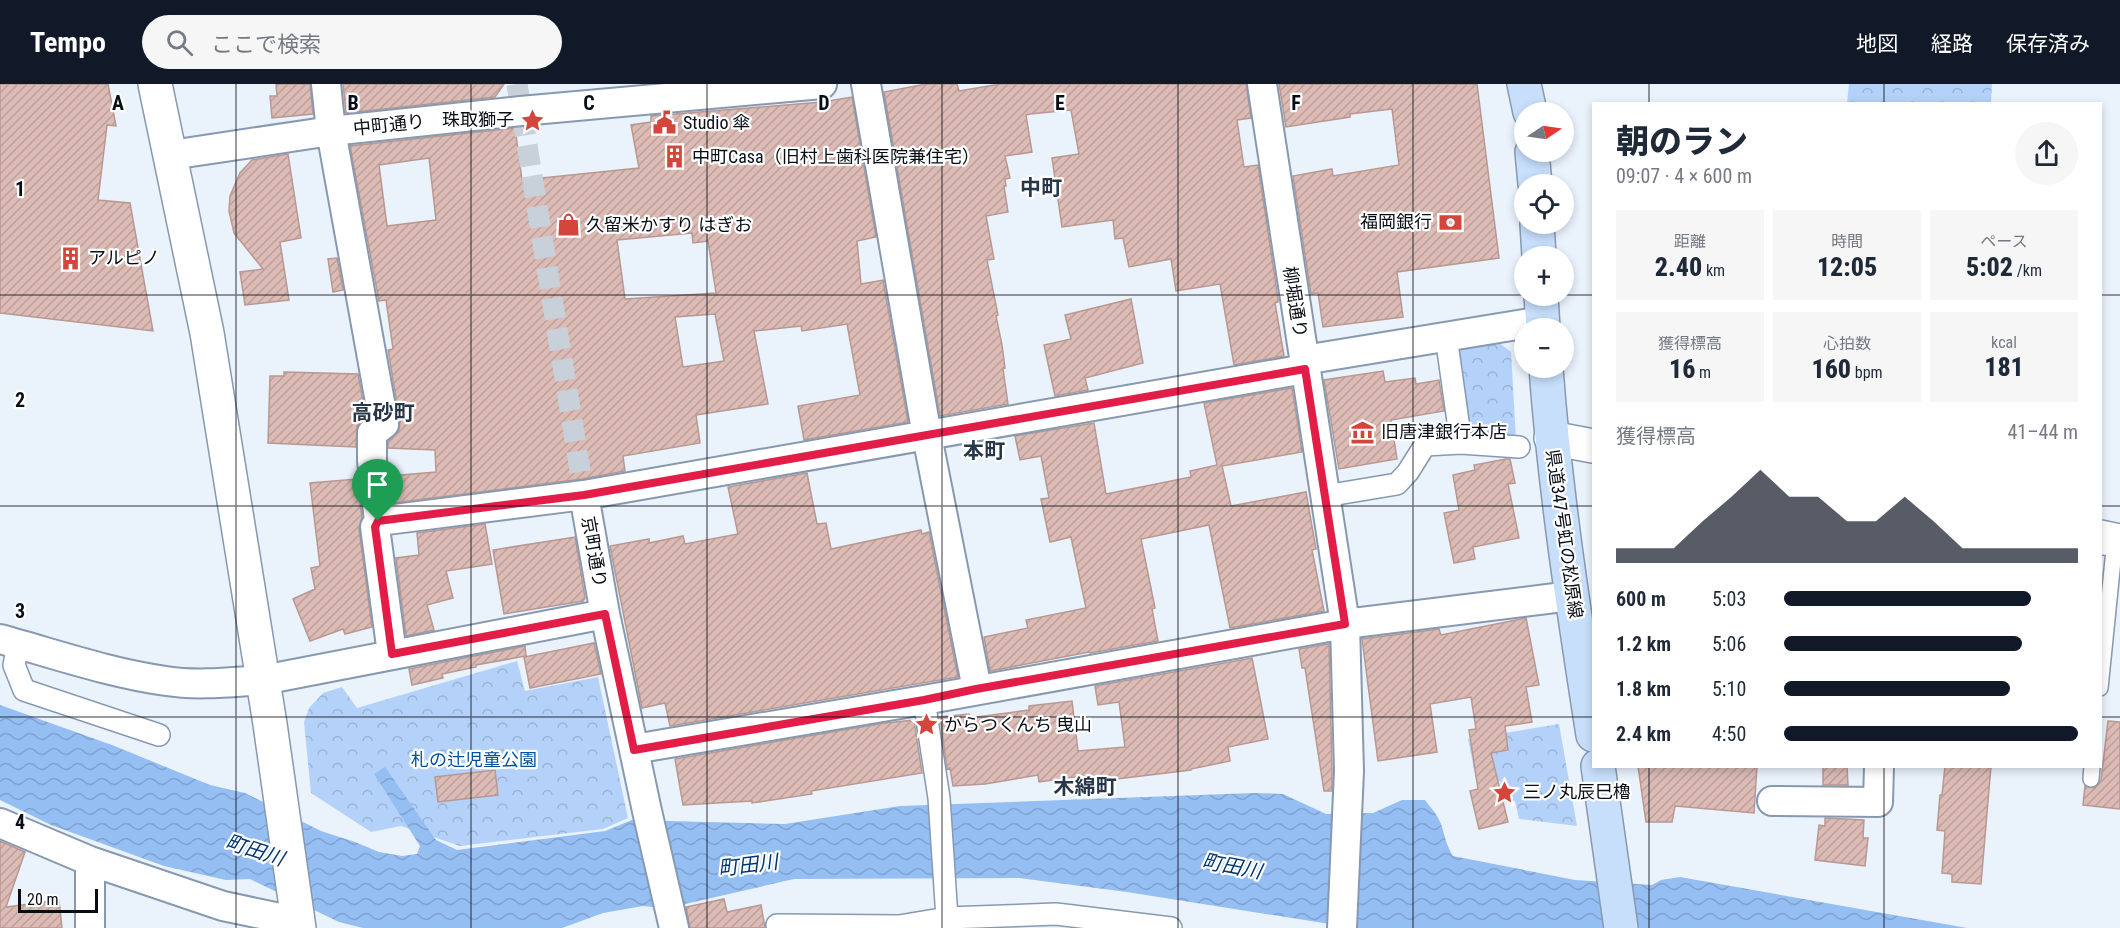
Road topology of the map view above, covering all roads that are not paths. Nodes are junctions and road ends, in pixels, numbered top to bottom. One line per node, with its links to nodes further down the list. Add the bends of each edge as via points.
1 (155, 84): 10 (street)
2 (326, 84): 9 (street)
3 (822, 84): 7 (street, 中町通り)
4 (866, 84): 15 (street)
5 (1262, 84): 13 (street, 柳堀通り)
6 (1524, 84): 8 (main road)
7 (757, 87): 9 (street, 中町通り)
8 (1528, 102)
9 (332, 131): 10 (street, 中町通り); 22 (street, via 384,424 372,434)
10 (171, 155): 30 (street, via 207,333)
11 (1542, 315): 12 (street)
12 (1446, 336): 13 (street); 17 (street)
13 (1304, 364): 15 (street); 21 (street, 柳堀通り)
14 (1547, 378): 16 (main road, 県道347号虹の松原線)
15 (927, 436): 20 (street); 31 (street)
16 (1551, 438): 18 (street); 24 (main road, 県道347号虹の松原線)
17 (1461, 443): 19 (street); 21 (street, via 1425,445 1397,484)
18 (1592, 446)
19 (1519, 447)
20 (584, 495): 22 (street); 25 (street, 京町通り)
21 (1325, 496): 26 (street, 柳堀通り)
22 (378, 521): 28 (street, via 375,527)
23 (2112, 539): 29 (lane)
24 (1571, 596): 26 (street); 33 (main road, 県道347号虹の松原線)
25 (605, 614): 28 (street); 35 (street, 京町通り)
26 (1345, 624): 31 (street); 48 (street, 柳堀通り, via 1349,771)
27 (9, 642): 30 (street, via 168,682); 34 (street, via 24,690)
28 (392, 654): 30 (street)
29 (2102, 663)
30 (263, 680): 42 (street)
31 (976, 689): 32 (street)
32 (924, 700): 35 (street); 41 (street, via 939,798)
33 (1592, 729)
34 (159, 735)
35 (634, 750): 43 (street, 京町通り)
36 (1598, 768): 49 (main road)
37 (1879, 768): 38 (street, via 1878,802)
38 (1772, 801)
39 (0, 823): 40 (street)
40 (90, 861): 42 (street, via 223,906); 46 (street)
41 (947, 918): 44 (street); 45 (street, via 899,926)
42 (298, 919)
43 (672, 919)
44 (1009, 922): 47 (street, via 1056,914)
45 (777, 925)
46 (90, 928)
47 (1171, 928)
48 (1342, 928)
49 (1621, 928)

